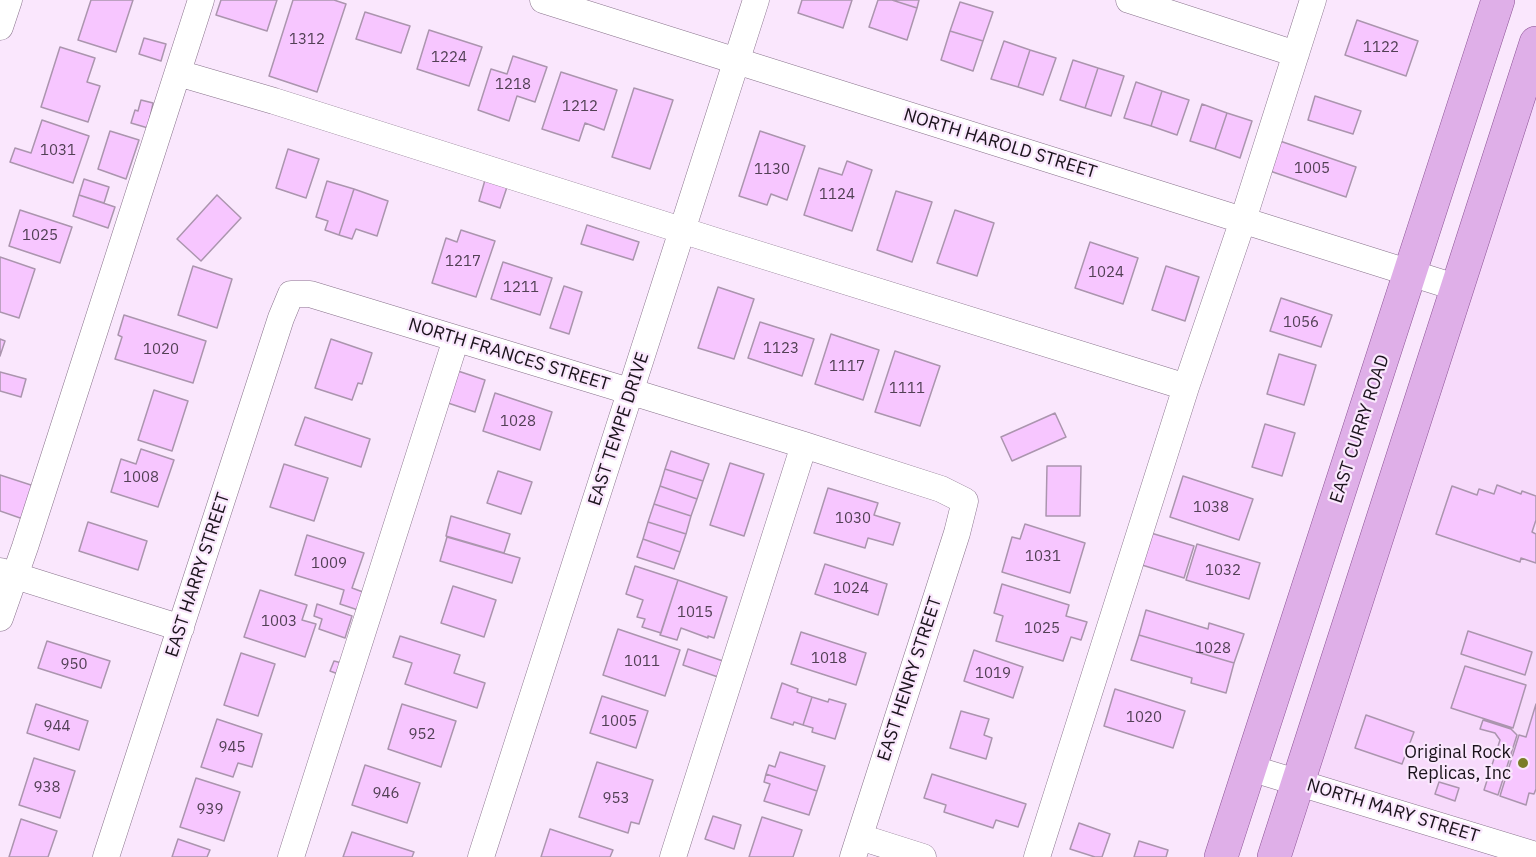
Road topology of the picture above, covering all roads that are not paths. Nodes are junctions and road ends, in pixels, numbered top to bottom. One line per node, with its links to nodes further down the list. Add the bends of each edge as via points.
1 (9, 0): 8 (street)
2 (201, 0): 12 (street)
3 (543, 0): 11 (street, NORTH HAROLD STREET)
4 (756, 0): 11 (street, EAST TEMPE DRIVE)
5 (1129, 0): 10 (street)
6 (1313, 0): 10 (street)
7 (1498, 0): 15 (main road, EAST CURRY ROAD)
8 (0, 27)
9 (1536, 43): 16 (main road)
10 (1296, 54): 13 (street)
11 (736, 61): 13 (street, NORTH HAROLD STREET); 14 (street, EAST TEMPE DRIVE)
12 (178, 73): 14 (street); 23 (street)
13 (1243, 220): 15 (street, NORTH HAROLD STREET); 19 (street)
14 (682, 230): 19 (street); 20 (street, EAST TEMPE DRIVE)
15 (1410, 273): 16 (street, NORTH HAROLD STREET); 26 (main road, EAST CURRY ROAD)
16 (1458, 288): 27 (main road)
17 (291, 294): 18 (street, NORTH FRANCES STREET, via 310,294); 25 (street, EAST HARRY STREET)
18 (456, 339): 20 (street, NORTH FRANCES STREET); 31 (street)
19 (1186, 387): 35 (street)
20 (632, 392): 21 (street, NORTH FRANCES STREET); 32 (street, EAST TEMPE DRIVE)
21 (804, 445): 22 (street, NORTH FRANCES STREET, via 940,489); 33 (street)
22 (965, 501): 28 (street, EAST HENRY STREET)
23 (7, 574): 24 (street); 25 (street)
24 (0, 618)
25 (181, 628): 30 (street, EAST HARRY STREET)
26 (1250, 768): 27 (street, NORTH MARY STREET); 36 (main road, EAST CURRY ROAD)
27 (1299, 782): 29 (street, NORTH MARY STREET); 37 (main road)
28 (856, 847): 34 (street)
29 (1536, 855)
30 (106, 857)
31 (291, 857)
32 (482, 857)
33 (673, 857)
34 (923, 857)
35 (1037, 857)
36 (1221, 857)
37 (1274, 857)

